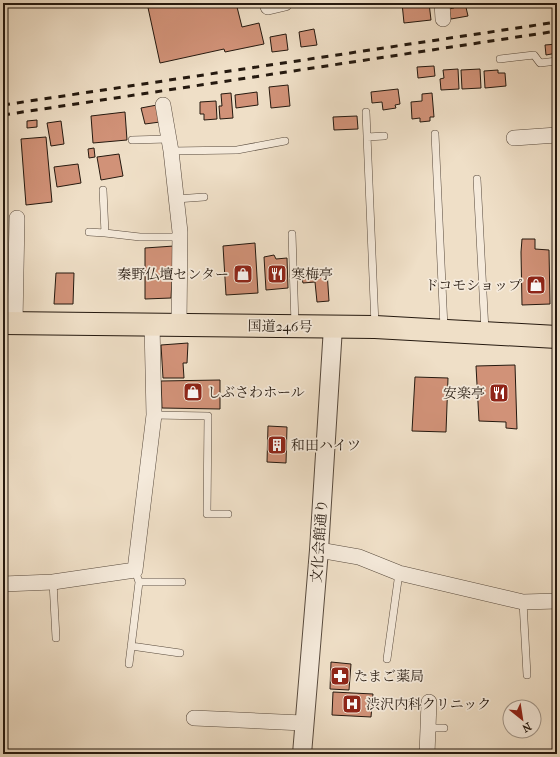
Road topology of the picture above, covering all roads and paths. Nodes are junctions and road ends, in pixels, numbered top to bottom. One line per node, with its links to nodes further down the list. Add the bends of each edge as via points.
1 (267, 3): 2 (street, via 268,7)
2 (285, 3)
3 (442, 3): 4 (street)
4 (444, 18)
5 (500, 58): 6 (lane, via 534,54 540,63)
6 (557, 61)
7 (163, 105): 16 (street)
8 (366, 112): 12 (lane)
9 (436, 134): 32 (lane)
10 (557, 135): 13 (street)
11 (384, 136): 12 (lane)
12 (367, 137): 31 (lane)
13 (514, 138)
14 (132, 140): 16 (lane)
15 (285, 141): 16 (lane, via 237,150)
16 (170, 145): 20 (street)
17 (476, 179): 33 (lane)
18 (103, 190): 23 (lane)
19 (204, 197): 20 (lane)
20 (176, 199): 25 (street)
21 (17, 218): 26 (street)
22 (89, 232): 23 (lane)
23 (105, 233): 25 (lane, via 140,238)
24 (292, 234): 29 (lane)
25 (179, 237): 28 (street)
26 (9, 323): 27 (highway, 国道246号)
27 (152, 324): 28 (highway, 国道246号); 35 (street)
28 (179, 324): 29 (highway, 国道246号)
29 (295, 326): 30 (highway, 国道246号)
30 (333, 327): 31 (highway, 国道246号); 37 (street, 文化会館通り)
31 (375, 327): 32 (highway, 国道246号)
32 (444, 330): 33 (highway, 国道246号)
33 (485, 332): 34 (highway, 国道246号)
34 (557, 337)
35 (154, 415): 36 (lane, via 208,416 207,514); 39 (street)
36 (228, 514)
37 (319, 550): 38 (street, via 359,557); 53 (street, 文化会館通り)
38 (399, 573): 44 (street); 48 (lane)
39 (137, 576): 40 (street); 41 (lane); 46 (lane)
40 (53, 582): 42 (street); 45 (lane)
41 (182, 582)
42 (3, 584)
43 (557, 601): 44 (street)
44 (523, 602): 50 (lane)
45 (56, 638)
46 (131, 646): 47 (lane); 49 (lane)
47 (180, 653)
48 (386, 659)
49 (129, 664)
50 (527, 675)
51 (429, 702): 54 (street)
52 (194, 718): 53 (street)
53 (303, 724): 56 (street, 文化会館通り)
54 (428, 728): 55 (lane); 57 (street)
55 (444, 728)
56 (302, 754)
57 (426, 754)

